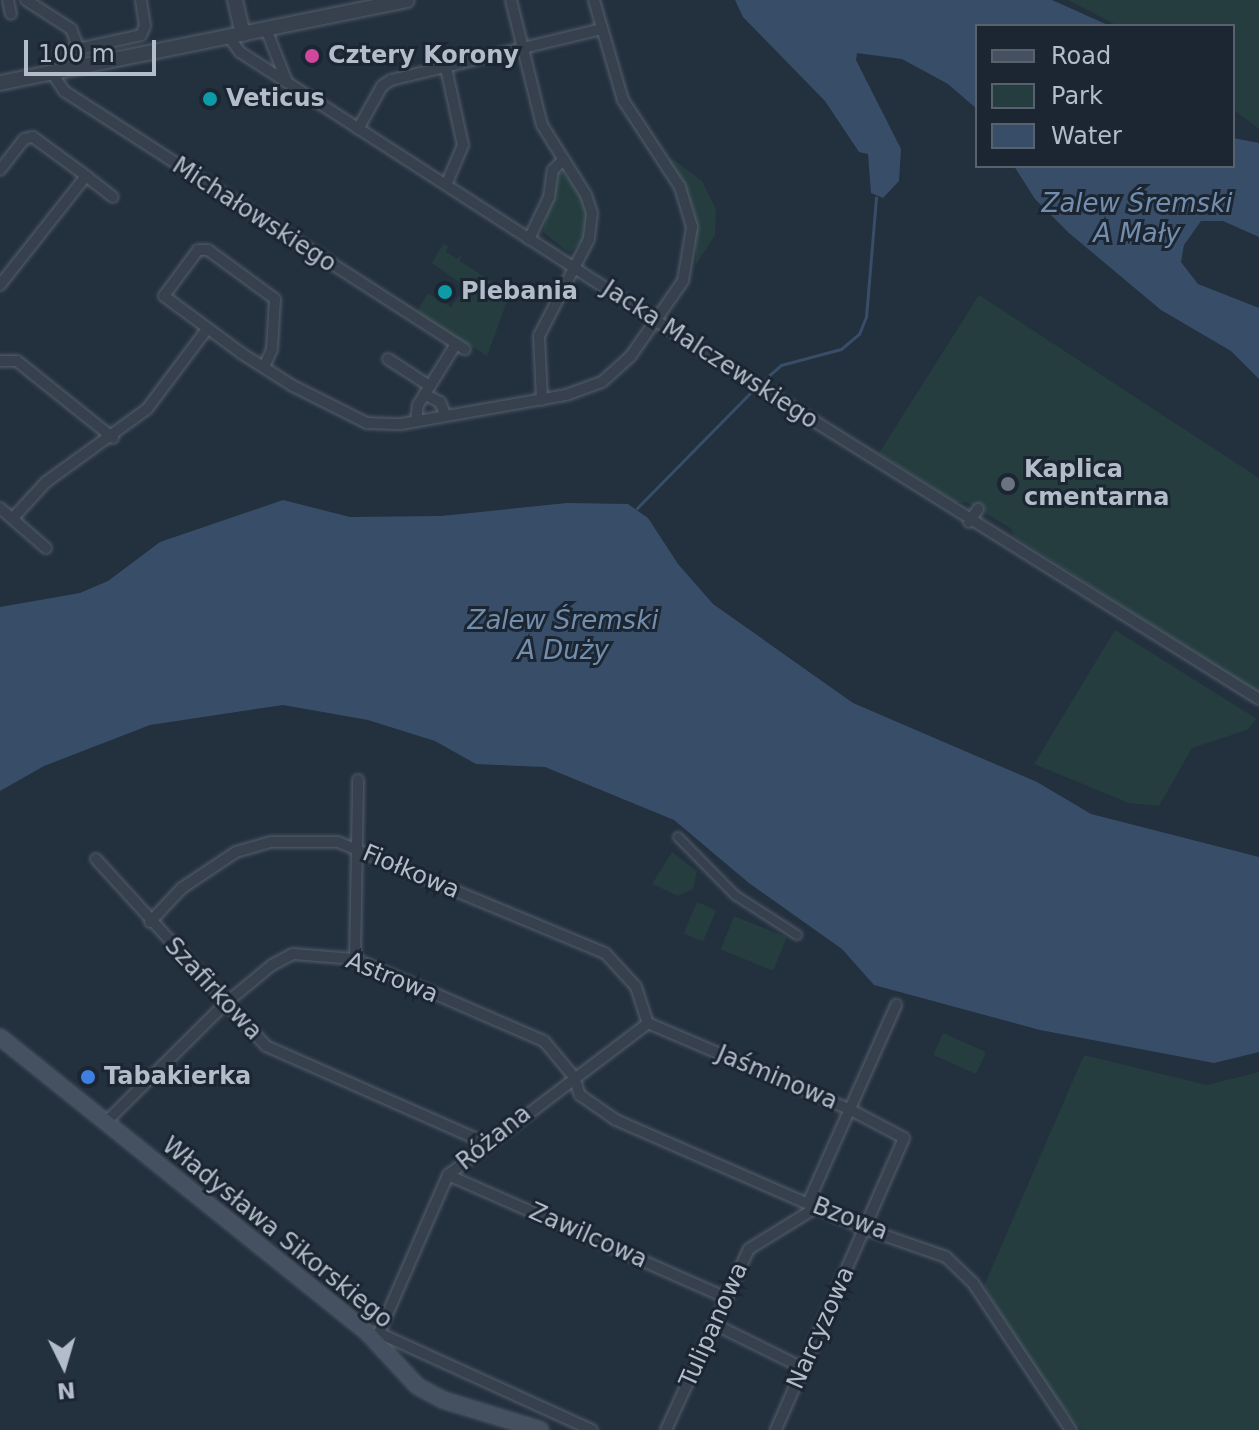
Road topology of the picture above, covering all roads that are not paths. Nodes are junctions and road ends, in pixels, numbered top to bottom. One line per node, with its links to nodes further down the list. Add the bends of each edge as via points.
1 (8, 0): 8 (street)
2 (26, 0): 12 (street, via 71,29)
3 (141, 0): 12 (street, via 141,35)
4 (235, 0): 11 (street)
5 (407, 0): 9 (street)
6 (511, 0): 13 (street)
7 (594, 0): 10 (street)
8 (11, 14)
9 (266, 29): 11 (street); 18 (street)
10 (602, 29): 13 (street); 28 (street, via 623,100 680,187 691,217 686,273)
11 (236, 36): 16 (street); 18 (street, Jacka Malczewskiego, via 236,50)
12 (79, 49): 14 (street)
13 (523, 50): 15 (street); 20 (street, via 540,120)
14 (60, 53)
15 (446, 68): 19 (street, via 385,84); 23 (street, via 463,145)
16 (52, 73): 17 (street); 33 (street, Michałowskiego, via 64,91 460,346)
17 (0, 83)
18 (288, 84): 19 (street, Jacka Malczewskiego)
19 (358, 129): 23 (street, Jacka Malczewskiego)
20 (562, 161): 25 (street, via 553,170 549,197); 26 (street, via 592,213 589,239)
21 (0, 170): 22 (street, via 24,139 38,139)
22 (86, 176): 24 (street); 27 (street)
23 (446, 185): 25 (street, Jacka Malczewskiego)
24 (113, 197)
25 (529, 239): 26 (street, Jacka Malczewskiego)
26 (573, 267): 28 (street, Jacka Malczewskiego); 34 (street, via 539,336)
27 (0, 285)
28 (657, 321): 34 (street, via 609,377); 41 (street, Jacka Malczewskiego)
29 (207, 329): 32 (street); 32 (street, via 164,296 201,249 261,287 277,305); 37 (street, via 163,391)
30 (388, 359): 33 (street)
31 (0, 361): 37 (street, via 20,364)
32 (264, 367): 36 (street, via 359,420 384,425)
33 (427, 390): 35 (street); 36 (street)
34 (542, 400): 35 (street)
35 (446, 416): 36 (street)
36 (416, 421)
37 (113, 438): 40 (street, via 53,477)
38 (0, 508): 40 (street)
39 (978, 509): 41 (street)
40 (13, 518): 42 (street)
41 (969, 522): 43 (street, Jacka Malczewskiego)
42 (46, 548)
43 (1259, 699)
44 (358, 780): 46 (street)
45 (678, 837): 49 (street, via 735,895)
46 (357, 849): 48 (street, Fiołkowa, via 338,842 290,840 236,852 182,888); 50 (street); 53 (street, Fiołkowa, via 605,953 636,987)
47 (96, 859): 48 (street, Szafirkowa)
48 (150, 922): 51 (street, Szafirkowa)
49 (797, 935)
50 (355, 959): 51 (street, Astrowa, via 293,954); 55 (street, Astrowa, via 535,1036)
51 (226, 1003): 57 (street, Astrowa); 59 (street, Szafirkowa, via 266,1046 292,1062)
52 (896, 1005): 56 (street)
53 (648, 1023): 55 (street, Różana); 56 (street, Jaśminowa)
54 (0, 1037): 57 (main road, Władysława Sikorskiego)
55 (574, 1077): 59 (street, Różana); 61 (street, Bzowa, via 580,1095 599,1111)
56 (849, 1109): 58 (street, Jaśminowa); 61 (street)
57 (106, 1122): 65 (main road, Władysława Sikorskiego)
58 (904, 1138): 62 (street, Narcyzowa)
59 (486, 1143): 60 (street, Różana)
60 (448, 1175): 63 (street, Zawilcowa); 65 (street, Różana)
61 (812, 1205): 62 (street, Bzowa); 63 (street, Tulipanowa, via 749,1249)
62 (866, 1229): 66 (street, Narcyzowa); 71 (street, Bzowa, via 929,1249 963,1271)
63 (727, 1298): 64 (street, Tulipanowa)
64 (714, 1324): 66 (street); 69 (street, Tulipanowa)
65 (378, 1337): 67 (main road, Władysława Sikorskiego, via 407,1376 431,1394); 68 (street, Władysława Sikorskiego)
66 (803, 1368): 70 (street, Narcyzowa)
67 (541, 1430)
68 (592, 1430)
69 (666, 1430)
70 (776, 1430)
71 (1071, 1430)

